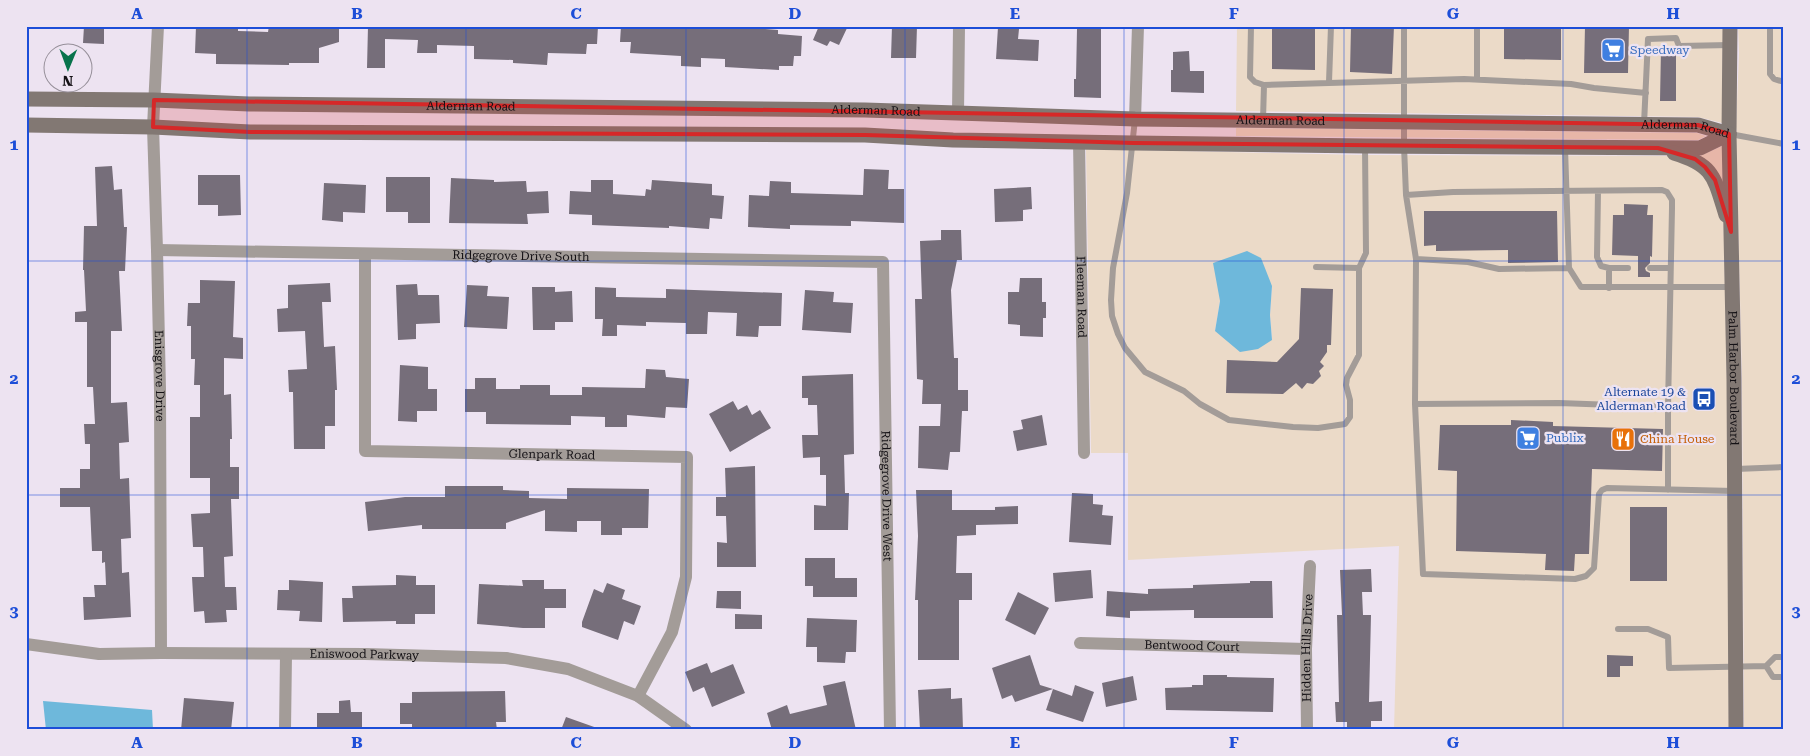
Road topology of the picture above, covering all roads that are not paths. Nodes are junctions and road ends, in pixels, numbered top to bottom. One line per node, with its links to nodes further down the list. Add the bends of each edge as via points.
1 (158, 26): 18 (street, Enisgrove Drive)
2 (959, 26): 19 (street)
3 (1138, 26): 20 (street)
4 (1251, 26): 15 (lane, via 1250,77)
5 (1331, 26): 13 (lane)
6 (1404, 26): 12 (lane)
7 (1477, 26): 11 (lane)
8 (1730, 26): 10 (main road, Palm Harbor Boulevard)
9 (1770, 26): 14 (lane, via 1770,74)
10 (1731, 45): 16 (lane, via 1679,46 1676,38 1648,39); 26 (main road, Palm Harbor Boulevard)
11 (1477, 79): 12 (lane); 16 (lane, via 1571,84)
12 (1404, 80): 13 (lane); 22 (lane)
13 (1328, 82): 15 (lane)
14 (1784, 82)
15 (1264, 85): 21 (lane)
16 (1646, 93): 23 (lane)
17 (26, 99): 18 (main road, Alderman Road)
18 (154, 100): 19 (main road, Alderman Road); 25 (street, Enisgrove Drive)
19 (958, 114): 20 (main road, Alderman Road)
20 (1136, 119): 21 (main road, Alderman Road); 28 (lane)
21 (1264, 120): 22 (main road, Alderman Road)
22 (1405, 122): 23 (main road, Alderman Road); 31 (lane)
23 (1644, 124): 26 (main road, Alderman Road, via 1698,125)
24 (26, 125): 25 (main road, Alderman Road)
25 (153, 127): 27 (main road, Alderman Road, via 250,132 865,135 953,140); 38 (street, Enisgrove Drive)
26 (1729, 134): 29 (lane); 33 (main road, Alderman Road, via 1700,148); 37 (main road, Palm Harbor Boulevard)
27 (1079, 141): 28 (main road, Alderman Road); 54 (street, Fleeman Road)
28 (1133, 143): 30 (main road, Alderman Road); 43 (lane, via 1113,268 1112,316 1125,348 1145,372 1184,391 1200,404 1229,420 1318,428 1345,424 1350,417 1347,378 1359,355)
29 (1784, 144)
30 (1365, 146): 31 (main road, Alderman Road); 43 (lane, via 1366,252)
31 (1404, 146): 32 (main road, Alderman Road); 36 (lane)
32 (1565, 147): 33 (main road, Alderman Road); 35 (lane)
33 (1658, 148): 37 (main road, via 1695,159 1705,167 1715,180)
34 (1598, 190): 35 (lane); 45 (lane, via 1597,256 1601,266); 48 (lane, via 1667,192 1672,200)
35 (1566, 191): 36 (lane); 44 (lane)
36 (1406, 195): 40 (lane)
37 (1731, 232): 49 (main road, Palm Harbor Boulevard)
38 (158, 250): 39 (street, Ridgegrove Drive South); 64 (street, Enisgrove Drive)
39 (365, 254): 41 (street, Ridgegrove Drive South); 70 (street, Glenpark Road, via 365,451 687,457 686,577 672,632)
40 (1416, 259): 44 (lane, via 1468,262 1499,269); 52 (lane)
41 (883, 262): 73 (street, Ridgegrove Drive West)
42 (1316, 267): 43 (lane)
43 (1359, 268)
44 (1569, 268): 50 (lane, via 1581,287)
45 (1609, 268): 46 (lane); 50 (lane)
46 (1628, 268)
47 (1650, 268): 48 (lane)
48 (1670, 268): 51 (lane)
49 (1732, 287): 51 (lane); 56 (main road, Palm Harbor Boulevard)
50 (1609, 288): 51 (lane)
51 (1669, 288): 53 (lane)
52 (1416, 404): 53 (lane, via 1559,403); 57 (lane, via 1423,574 1575,579 1586,576 1594,568 1599,494 1602,490)
53 (1668, 407): 57 (lane)
54 (1084, 453)
55 (1784, 467): 56 (lane)
56 (1734, 469): 58 (main road, Palm Harbor Boulevard)
57 (1668, 490): 58 (lane)
58 (1734, 491): 68 (main road, Palm Harbor Boulevard)
59 (1310, 566): 63 (street, Hidden Hills Drive)
60 (1618, 629): 68 (lane, via 1648,629 1668,637 1669,668)
61 (1080, 643): 63 (street, Bentwood Court)
62 (26, 644): 64 (street, Eniswood Parkway, via 99,654)
63 (1306, 649): 74 (street, Hidden Hills Drive)
64 (161, 653): 65 (street, Eniswood Parkway)
65 (286, 654): 70 (street, Eniswood Parkway, via 506,658 568,669); 71 (street)
66 (1784, 657): 67 (lane, via 1775,657)
67 (1766, 666): 68 (lane); 69 (lane, via 1773,677)
68 (1736, 667): 75 (main road, Palm Harbor Boulevard)
69 (1784, 677)
70 (638, 696): 72 (street, Eniswood Parkway)
71 (285, 730)
72 (686, 730)
73 (890, 730)
74 (1307, 730)
75 (1736, 730)

